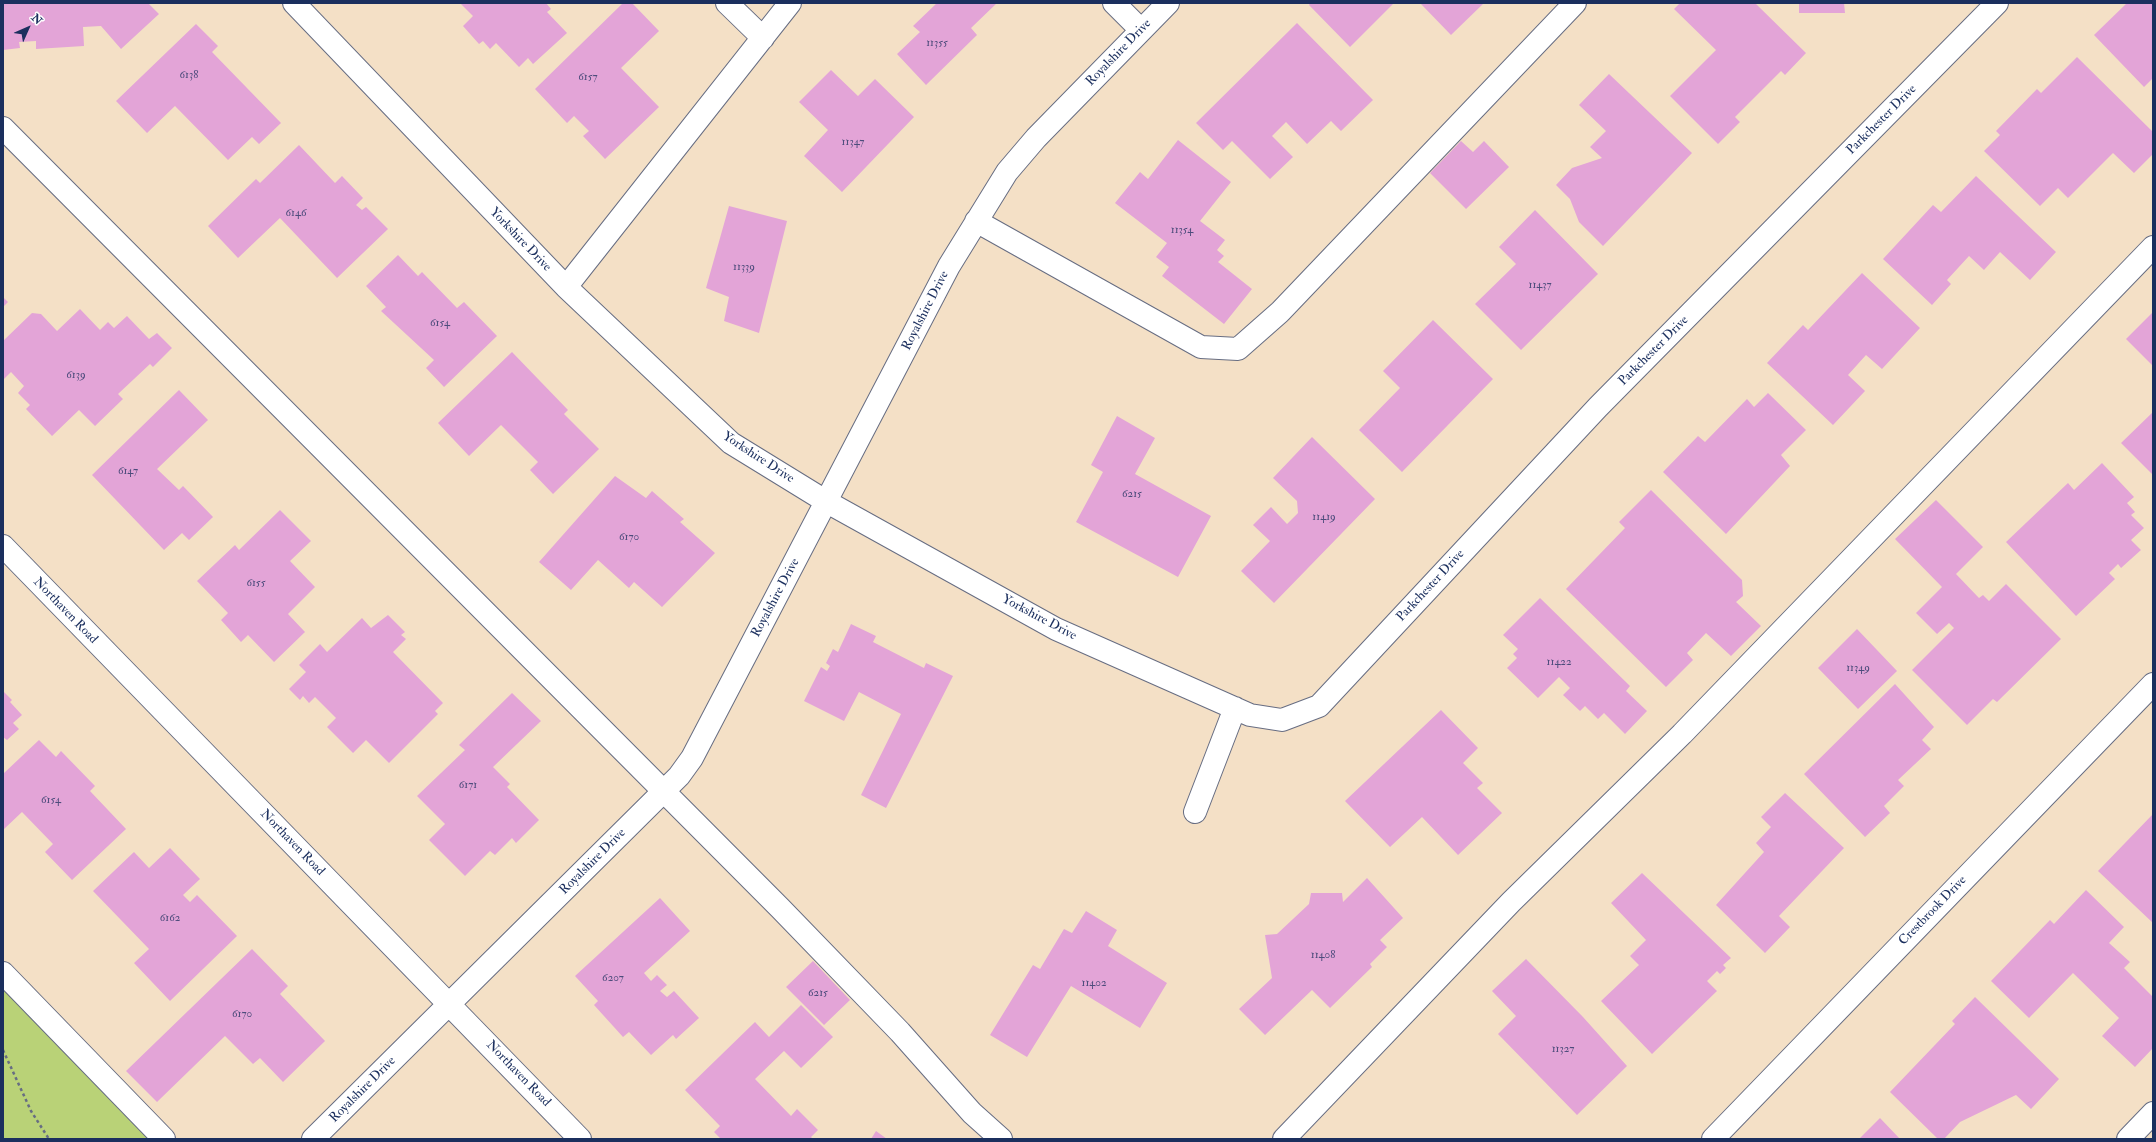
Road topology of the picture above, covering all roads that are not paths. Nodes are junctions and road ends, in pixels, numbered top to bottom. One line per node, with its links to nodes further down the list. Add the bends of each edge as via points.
1 (294, 3): 13 (street, Yorkshire Drive)
2 (727, 3): 9 (street)
3 (790, 3): 9 (street)
4 (1114, 3): 8 (street)
5 (1168, 3): 8 (street, Royalshire Drive)
6 (1575, 3): 11 (street, via 1280,312 1238,349 1201,347)
7 (1997, 3): 17 (street, Parkchester Drive, via 1598,408)
8 (1141, 30): 11 (street, Royalshire Drive, via 1036,138 1007,172)
9 (763, 38): 13 (street)
10 (3, 128): 19 (street)
11 (976, 221): 14 (street, Royalshire Drive, via 949,266)
12 (2153, 247): 28 (street, via 1682,734 1511,902)
13 (566, 287): 14 (street, Yorkshire Drive, via 731,443)
14 (827, 502): 18 (street, Yorkshire Drive, via 1056,629); 19 (street, Royalshire Drive, via 692,758)
15 (3, 546): 22 (street, Northaven Road)
16 (2153, 684): 29 (street, Crestbrook Drive)
17 (1319, 706): 18 (street, Yorkshire Drive, via 1282,720 1250,715)
18 (1235, 708): 20 (street)
19 (664, 792): 22 (street, Royalshire Drive); 27 (street, via 900,1032 972,1114)
20 (1195, 812)
21 (3, 973): 24 (street)
22 (450, 1003): 25 (street, Royalshire Drive); 26 (street, Northaven Road)
23 (2153, 1113): 30 (street)
24 (164, 1139)
25 (313, 1139)
26 (580, 1139)
27 (1001, 1139)
28 (1284, 1139)
29 (1713, 1139)
30 (2128, 1139)

